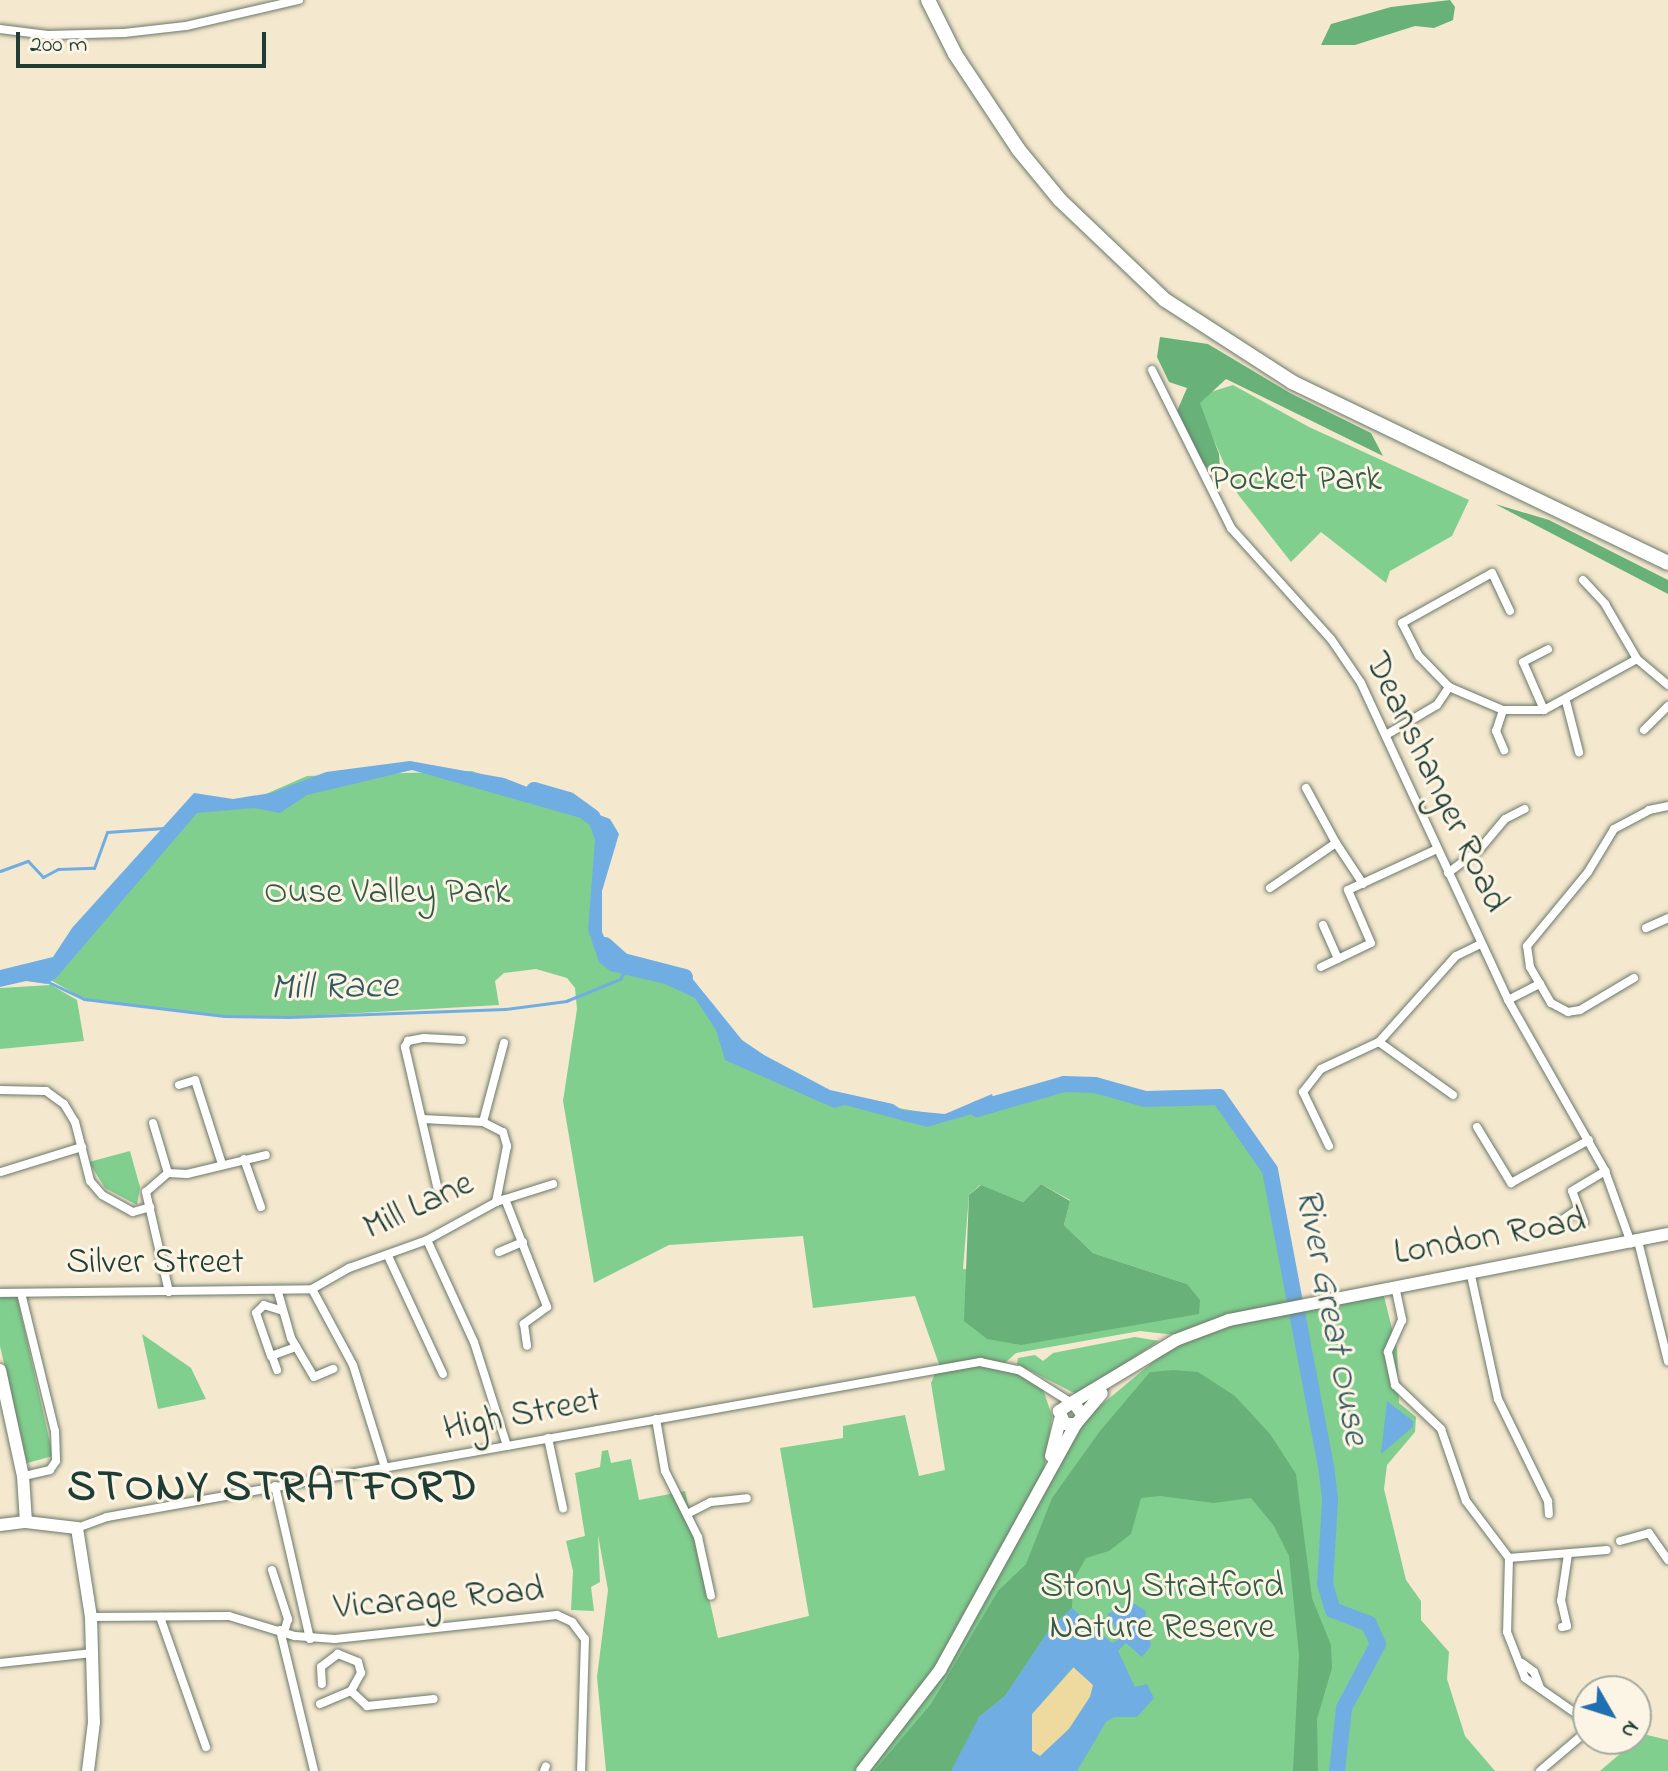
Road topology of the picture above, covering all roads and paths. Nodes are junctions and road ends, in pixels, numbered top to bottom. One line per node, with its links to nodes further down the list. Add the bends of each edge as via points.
1 (299, 0): 3 (street, via 186,26 124,33 48,35)
2 (928, 0): 5 (main road, via 955,54 1018,149 1060,200 1165,300 1292,382)
3 (0, 29)
4 (1152, 370): 17 (street, Deanshanger Road, via 1231,528 1337,647)
5 (1668, 563)
6 (1583, 580): 9 (street, via 1605,604)
7 (1510, 611): 11 (street, via 1492,573 1402,623 1419,656)
8 (1548, 649): 15 (street, via 1523,662)
9 (1637, 659): 10 (street); 12 (street)
10 (1668, 685)
11 (1449, 687): 14 (street); 17 (street, via 1437,705)
12 (1566, 701): 15 (street); 19 (street)
13 (1668, 706): 16 (street)
14 (1503, 710): 15 (street); 18 (street, via 1496,731)
15 (1544, 710)
16 (1644, 730)
17 (1386, 735): 24 (street, Deanshanger Road)
18 (1504, 750)
19 (1579, 752)
20 (1306, 788): 23 (street)
21 (1668, 806): 35 (street, via 1614,829 1588,872 1530,939 1526,954)
22 (1525, 809): 25 (street, via 1505,819 1479,850)
23 (1336, 843): 26 (street); 27 (street)
24 (1435, 850): 25 (street, Deanshanger Road); 26 (street)
25 (1448, 873): 31 (street, Deanshanger Road)
26 (1363, 884): 32 (street, via 1348,890 1371,943)
27 (1270, 888)
28 (1668, 918): 30 (street)
29 (1323, 925): 32 (street)
30 (1646, 928)
31 (1481, 944): 36 (street, Deanshanger Road); 38 (street, via 1456,956)
32 (1338, 959): 33 (street)
33 (1321, 967)
34 (1634, 978): 35 (street, via 1568,1012 1551,1003)
35 (1540, 984): 36 (street)
36 (1508, 1000): 51 (street, Deanshanger Road)
37 (462, 1040): 47 (street, via 408,1041)
38 (1379, 1042): 46 (street); 52 (street, via 1321,1069 1303,1092)
39 (504, 1043): 40 (street)
40 (501, 1055): 41 (street); 48 (street)
41 (514, 1056)
42 (208, 1077): 43 (street)
43 (195, 1080): 44 (street); 56 (street)
44 (179, 1085)
45 (0, 1090): 53 (street, via 46,1091 64,1104)
46 (1453, 1095)
47 (422, 1119): 48 (street); 61 (street)
48 (483, 1122): 62 (street, via 503,1132 507,1146)
49 (153, 1123): 59 (street)
50 (1477, 1127): 51 (street, via 1511,1183)
51 (1589, 1140): 57 (street, Deanshanger Road)
52 (1329, 1146)
53 (82, 1147): 58 (street); 63 (street, via 90,1181 102,1195 133,1212)
54 (266, 1155): 55 (street)
55 (244, 1159): 56 (street); 64 (street)
56 (222, 1164): 59 (street)
57 (1605, 1171): 65 (street, via 1572,1191); 71 (street, Deanshanger Road)
58 (1, 1172)
59 (168, 1173): 63 (street, via 146,1192)
60 (553, 1184): 62 (street, Mill Lane)
61 (437, 1186)
62 (500, 1201): 69 (street, Mill Lane); 70 (street)
63 (150, 1207): 77 (street)
64 (261, 1207)
65 (1577, 1210): 66 (street); 67 (street)
66 (1562, 1220)
67 (1584, 1222)
68 (1668, 1234): 71 (street, London Road)
69 (427, 1240): 73 (street, Mill Lane); 97 (street, via 474,1342)
70 (523, 1242): 72 (street); 82 (street, via 547,1307 524,1324)
71 (1635, 1242): 74 (street, London Road); 85 (street, Deanshanger Road)
72 (499, 1252)
73 (388, 1256): 76 (street, Mill Lane); 89 (street)
74 (1470, 1271): 75 (street, London Road); 105 (street, via 1498,1399 1548,1501)
75 (1395, 1286): 90 (street, London Road, via 1260,1312 1176,1340); 112 (street, via 1402,1320 1388,1352 1395,1385 1441,1429 1466,1501)
76 (311, 1288): 78 (street, Silver Street); 99 (street, via 353,1365)
77 (169, 1292): 78 (street, Silver Street); 80 (street, Silver Street)
78 (278, 1292): 81 (street)
79 (0, 1293): 80 (street, Silver Street)
80 (21, 1293): 100 (street, via 55,1431 56,1461 50,1470)
81 (280, 1310): 83 (street); 84 (street, via 264,1305 256,1313)
82 (527, 1346)
83 (296, 1347): 84 (street); 86 (street, via 314,1377)
84 (272, 1356): 87 (street)
85 (1668, 1361)
86 (333, 1369)
87 (277, 1370)
88 (0, 1374): 100 (street)
89 (443, 1374)
90 (1109, 1384): 92 (street); 95 (street)
91 (1042, 1386): 92 (street); 93 (street); 94 (street, High Street, via 1004,1363 980,1362)
92 (1072, 1402): 93 (street); 95 (street)
93 (1059, 1415): 95 (street); 98 (street)
94 (656, 1419): 96 (street, High Street); 104 (street, via 665,1471)
95 (1079, 1419): 98 (street)
96 (548, 1438): 97 (street, High Street); 103 (street)
97 (507, 1446): 99 (street, High Street)
98 (1049, 1467): 135 (street, via 940,1670)
99 (385, 1468): 101 (street, High Street)
100 (23, 1476): 106 (street)
101 (275, 1486): 108 (street, High Street, via 107,1517); 120 (street)
102 (747, 1498): 104 (street, via 711,1502)
103 (563, 1508)
104 (689, 1513): 115 (street)
105 (1549, 1514)
106 (26, 1522): 107 (street); 108 (street)
107 (0, 1525)
108 (77, 1528): 116 (street)
109 (1620, 1541): 113 (street, via 1649,1533)
110 (1607, 1550): 111 (street)
111 (1568, 1554): 112 (street); 118 (street, via 1561,1601 1567,1626)
112 (1509, 1558): 129 (street, via 1507,1632 1525,1678)
113 (1668, 1560)
114 (272, 1570): 119 (street, via 288,1619)
115 (711, 1596)
116 (91, 1617): 117 (street, Vicarage Road); 122 (street)
117 (160, 1617): 119 (street, Vicarage Road, via 229,1616); 131 (street)
118 (1562, 1627)
119 (282, 1631): 120 (street, Vicarage Road); 133 (street)
120 (310, 1639): 121 (street, Vicarage Road)
121 (335, 1639): 123 (street); 134 (street, Vicarage Road, via 557,1615 572,1622 586,1649)
122 (92, 1653): 124 (street); 132 (street, via 94,1722)
123 (338, 1654): 125 (street, via 321,1667); 126 (street, via 358,1662 361,1673)
124 (0, 1663)
125 (322, 1684)
126 (351, 1691): 127 (street, via 367,1706); 128 (street)
127 (434, 1699)
128 (320, 1704)
129 (1572, 1711)
130 (1572, 1744): 136 (street)
131 (206, 1747)
132 (88, 1771)
133 (314, 1771)
134 (581, 1771)
135 (862, 1771)
136 (1540, 1771)

